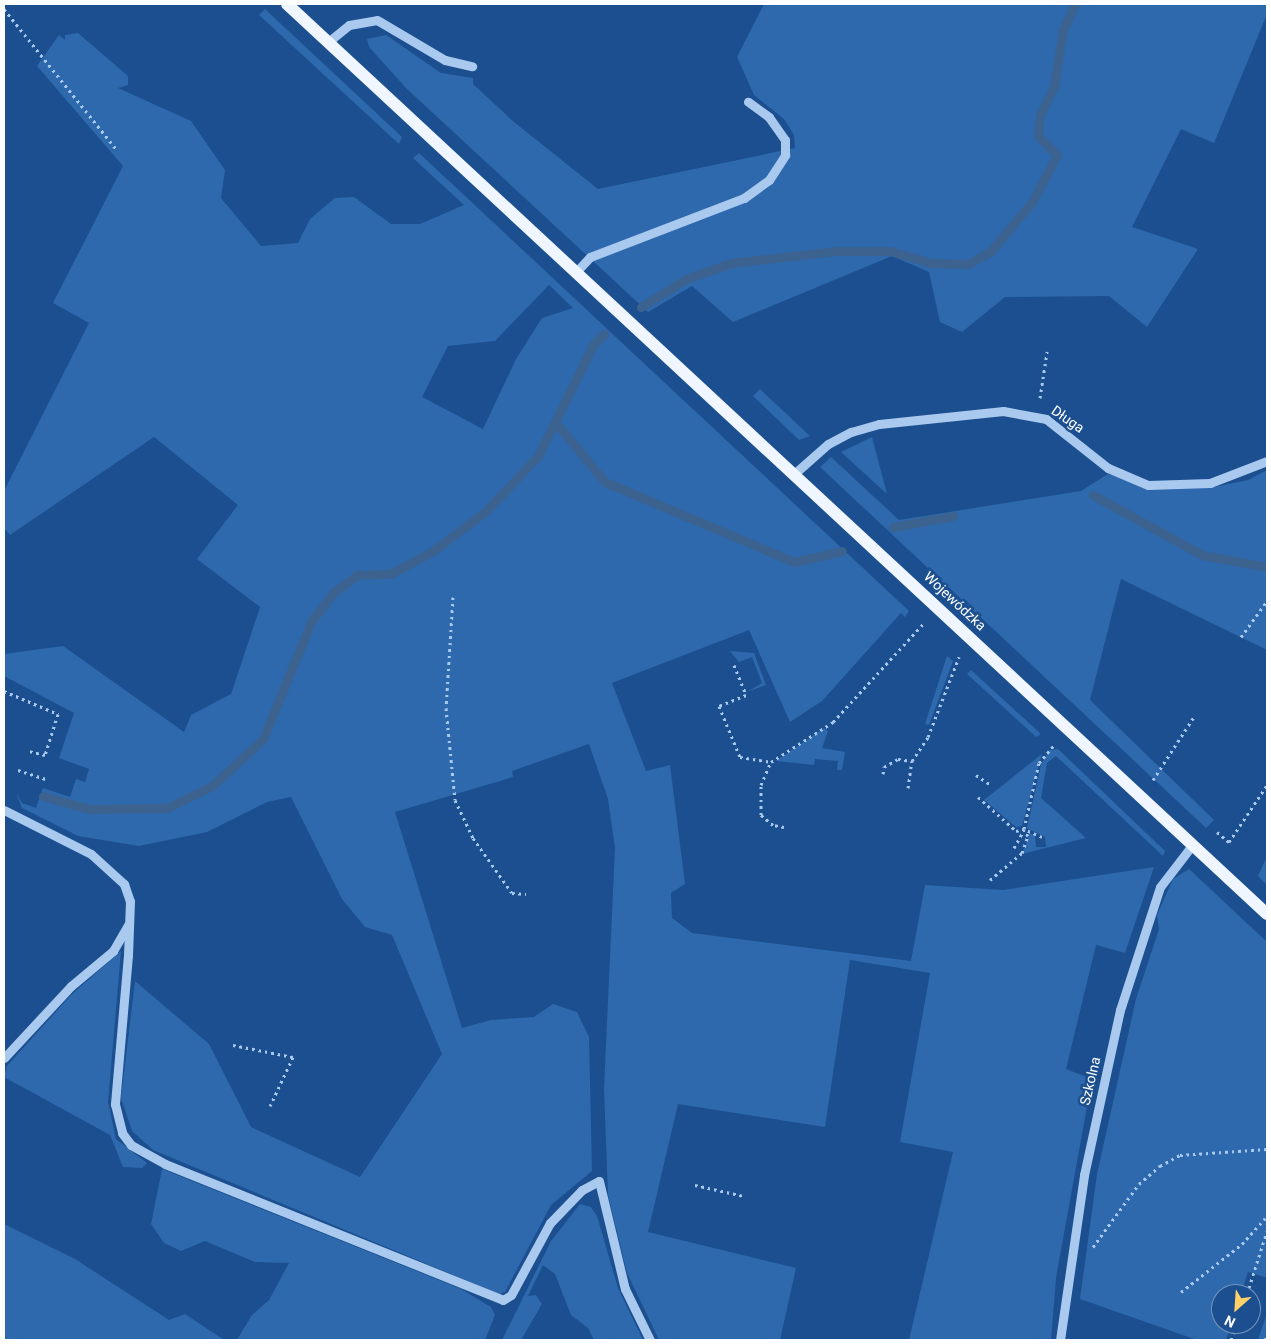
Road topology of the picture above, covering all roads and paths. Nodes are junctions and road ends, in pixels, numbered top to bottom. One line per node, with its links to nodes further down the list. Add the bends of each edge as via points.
1 (287, 4): 3 (main road, Wojewódzka)
2 (4, 9): 6 (path)
3 (328, 42): 4 (street, via 349,25 377,20 446,60); 7 (main road, Wojewódzka)
4 (472, 66)
5 (748, 102): 7 (street, via 769,116 785,140 785,155 770,180 744,198 590,257)
6 (117, 150)
7 (576, 272): 11 (main road, Wojewódzka)
8 (1047, 352): 9 (path)
9 (1034, 415): 10 (street, Długa, via 1069,434 1108,468 1148,485 1210,483); 11 (street, Długa, via 1003,411 879,424 828,444)
10 (1267, 461)
11 (794, 474): 38 (main road, Wojewódzka)
12 (453, 596): 41 (path, via 446,708 455,800 473,838 512,894)
13 (1267, 601): 15 (path)
14 (918, 630): 23 (path, via 834,722)
15 (1241, 637)
16 (955, 663): 22 (path, via 928,737)
17 (734, 665): 23 (path, via 746,695 719,706 740,757)
18 (4, 691): 21 (path, via 58,714 45,755)
19 (1195, 715): 24 (path)
20 (1049, 750): 35 (path, via 1039,763)
21 (29, 751)
22 (912, 761): 26 (path, via 898,759 884,767); 31 (path)
23 (770, 762): 34 (path, via 761,785 761,815 773,825)
24 (1161, 769)
25 (18, 770): 28 (path)
26 (883, 774)
27 (976, 775): 29 (path)
28 (46, 779)
29 (991, 785)
30 (1267, 785): 36 (path, via 1229,842)
31 (908, 788)
32 (978, 797): 35 (path, via 1016,831)
33 (4, 810): 43 (street, via 65,838 110,869 124,884)
34 (784, 827)
35 (1024, 829): 37 (path); 39 (path); 40 (path, via 1028,836 1022,853)
36 (1217, 832)
37 (1042, 837)
38 (1193, 844): 42 (main road, Wojewódzka); 52 (street, Szkolna, via 1160,887 1134,962 1090,1140)
39 (1014, 848)
40 (990, 880)
41 (526, 894)
42 (1267, 914)
43 (130, 920): 45 (street, via 113,951 71,986); 56 (street, via 115,1104 122,1133 147,1155 503,1300 511,1295 550,1223 582,1190 599,1181 625,1289)
44 (233, 1045): 46 (path, via 293,1058)
45 (4, 1058)
46 (270, 1106)
47 (1267, 1149): 52 (path, via 1180,1155 1160,1166 1122,1205 1096,1245)
48 (695, 1185): 49 (path)
49 (744, 1196)
50 (1267, 1216): 54 (path, via 1242,1244)
51 (1267, 1231): 53 (path)
52 (1072, 1257): 57 (street, Szkolna)
53 (1249, 1284)
54 (1181, 1292)
55 (1267, 1335): 58 (path)
56 (650, 1340)
57 (1060, 1340)
58 (1265, 1340)

